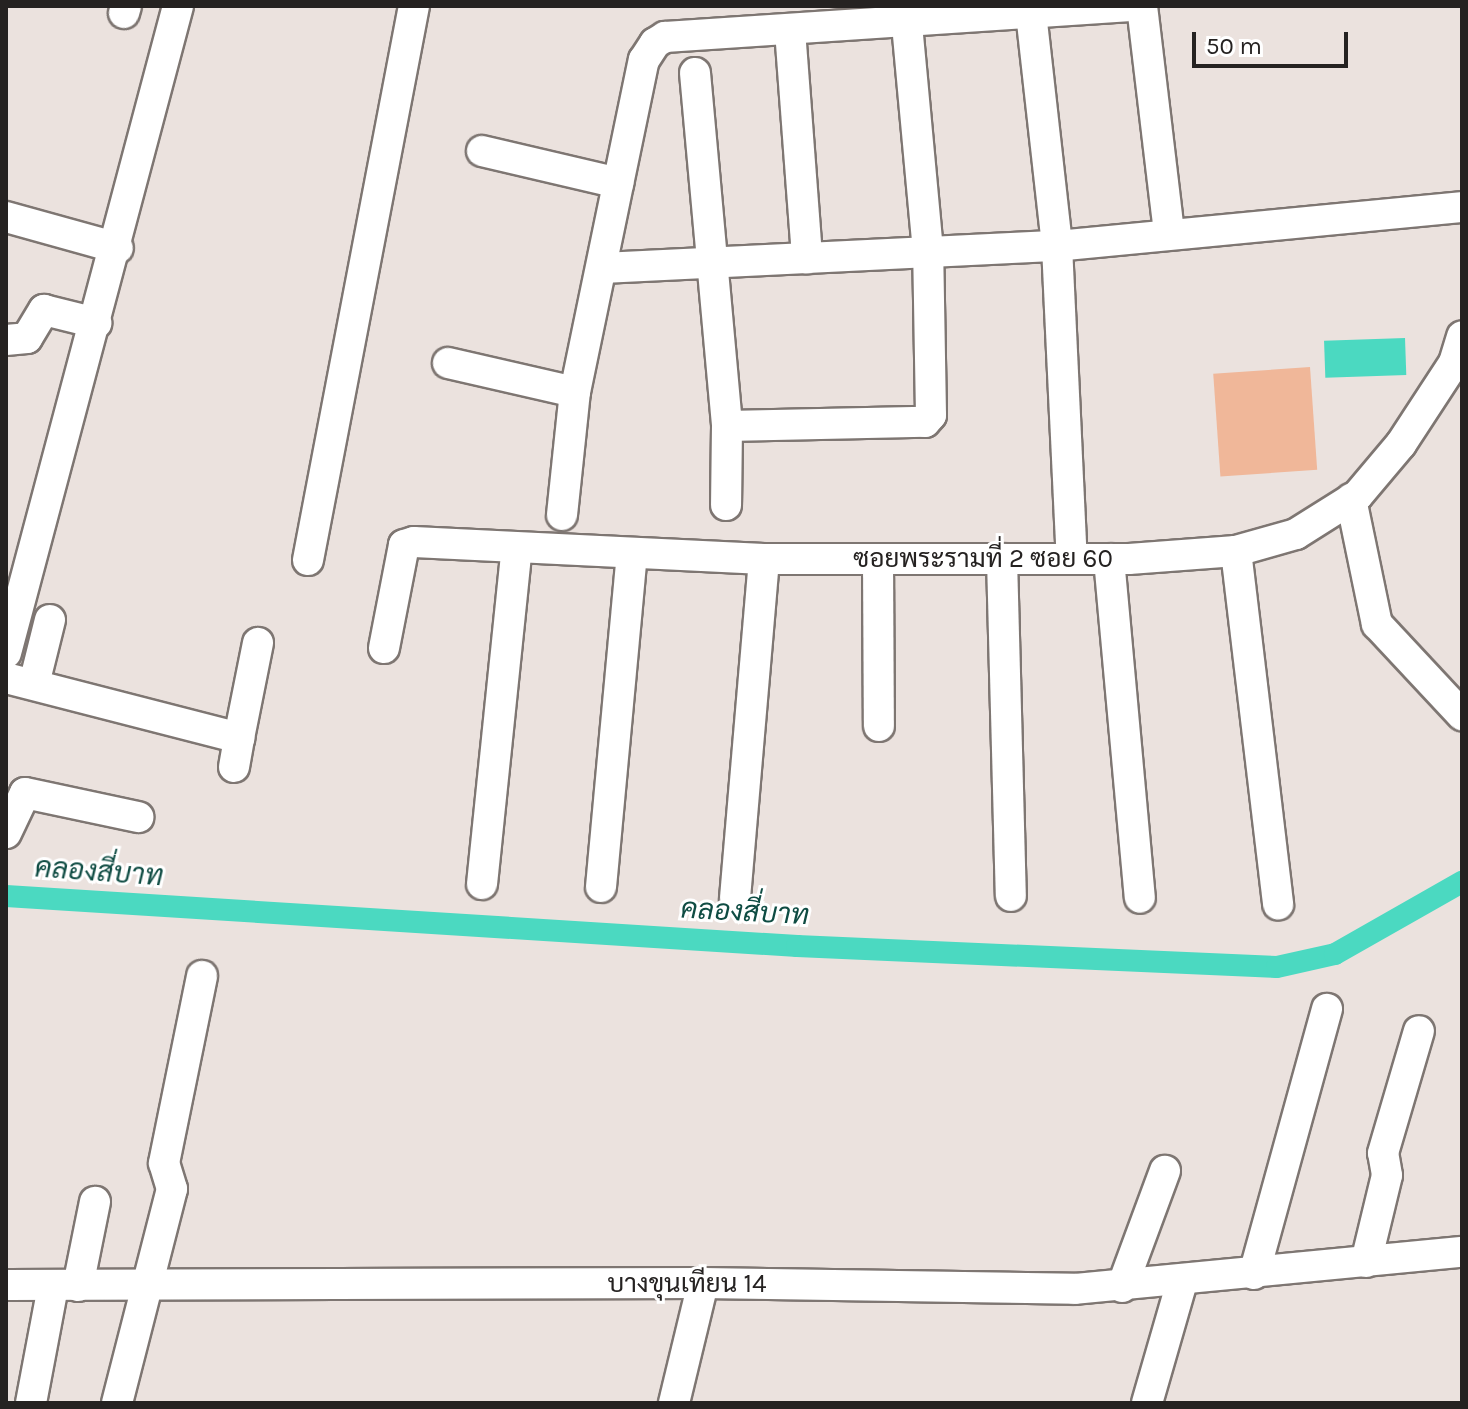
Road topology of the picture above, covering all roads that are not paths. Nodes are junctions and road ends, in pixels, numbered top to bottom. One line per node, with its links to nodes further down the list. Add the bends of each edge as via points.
1 (178, 6): 15 (street)
2 (414, 6): 37 (street)
3 (1127, 6): 5 (street)
4 (1142, 6): 13 (street)
5 (1031, 13): 6 (street); 14 (street)
6 (907, 23): 7 (street); 16 (street)
7 (790, 30): 10 (street, via 665,37 655,43 644,60); 17 (street)
8 (695, 73): 18 (street)
9 (482, 151): 10 (street)
10 (618, 183): 19 (street)
11 (1462, 207): 13 (street)
12 (6, 217): 15 (street)
13 (1169, 231): 14 (street)
14 (1057, 246): 16 (street); 35 (street)
15 (118, 248): 20 (street)
16 (928, 251): 17 (street); 25 (street, via 933,409 928,419)
17 (807, 258): 18 (street)
18 (713, 263): 19 (street); 25 (street)
19 (602, 268): 24 (street)
20 (96, 323): 21 (street, via 44,310 27,338); 41 (street)
21 (6, 340)
22 (1459, 355): 26 (street, ซอยพระรามที่ 2 ซอย 60, via 1401,444)
23 (448, 363): 24 (street)
24 (575, 392): 28 (street)
25 (727, 426): 27 (street)
26 (1351, 499): 30 (street, ซอยพระรามที่ 2 ซอย 60, via 1296,534); 43 (street, via 1377,624)
27 (726, 505)
28 (562, 515)
29 (517, 548): 31 (street, ซอยพระรามที่ 2 ซอย 60); 40 (street, ซอยพระรามที่ 2 ซอย 60, via 404,545); 47 (street)
30 (1236, 551): 36 (street, ซอยพระรามที่ 2 ซอย 60); 52 (street)
31 (632, 555): 32 (street, ซอยพระรามที่ 2 ซอย 60); 48 (street)
32 (764, 559): 33 (street, ซอยพระรามที่ 2 ซอย 60); 50 (street)
33 (878, 559): 34 (street, ซอยพระรามที่ 2 ซอย 60); 44 (street)
34 (1002, 559): 35 (street, ซอยพระรามที่ 2 ซอย 60); 49 (street)
35 (1072, 559): 36 (street, ซอยพระรามที่ 2 ซอย 60)
36 (1109, 559): 51 (street)
37 (308, 560)
38 (50, 620): 42 (street)
39 (258, 643): 42 (street, via 236,752)
40 (384, 648)
41 (6, 653)
42 (20, 681)
43 (1462, 715)
44 (879, 726)
45 (138, 817): 46 (street, via 25,793)
46 (6, 833)
47 (482, 884)
48 (601, 887)
49 (1011, 896)
50 (735, 898)
51 (1140, 898)
52 (1278, 905)
53 (202, 976): 63 (street, via 164,1163 172,1189)
54 (1327, 1009): 60 (street)
55 (1419, 1031): 59 (street, via 1383,1153 1387,1175)
56 (1165, 1171): 66 (street)
57 (95, 1202): 65 (street)
58 (1462, 1252): 59 (street, บางขุนเทียน 14)
59 (1366, 1262): 60 (street, บางขุนเทียน 14)
60 (1254, 1274): 61 (street, บางขุนเทียน 14)
61 (1182, 1282): 66 (street, บางขุนเทียน 14); 70 (street)
62 (703, 1283): 63 (street, บางขุนเทียน 14); 66 (street, บางขุนเทียน 14); 69 (street)
63 (143, 1284): 65 (street, บางขุนเทียน 14); 68 (street)
64 (6, 1285): 65 (street, บางขุนเทียน 14)
65 (66, 1286): 67 (street)
66 (1122, 1287)
67 (31, 1403)
68 (117, 1403)
69 (674, 1403)
70 (1147, 1403)

